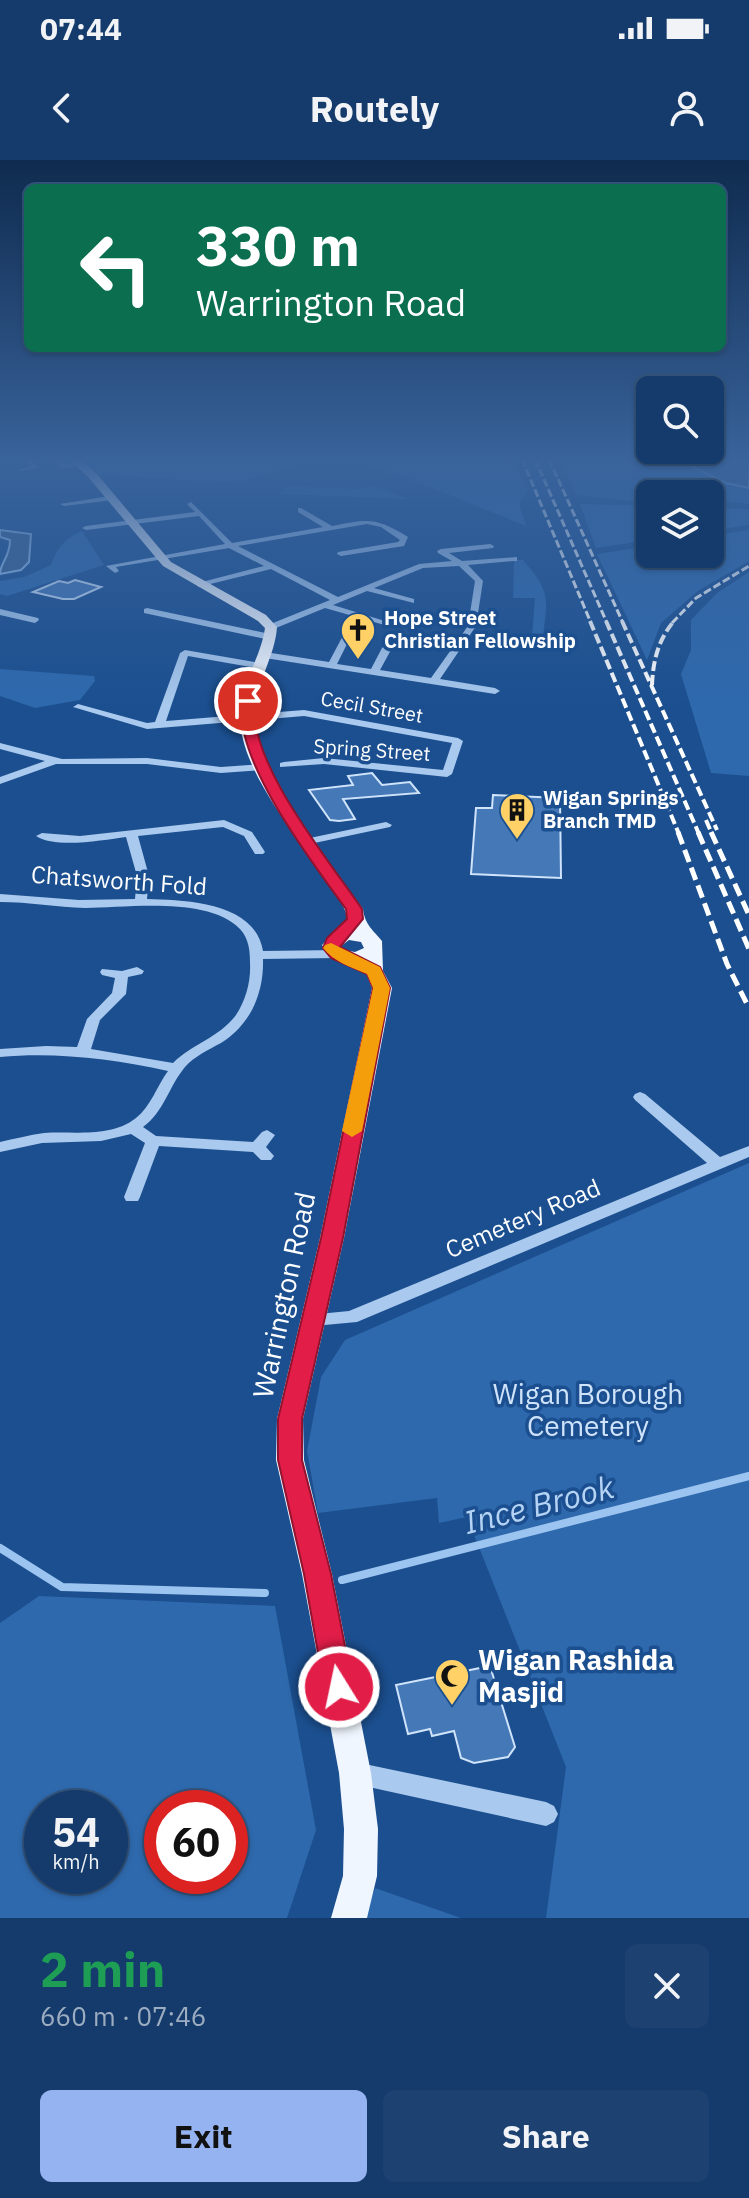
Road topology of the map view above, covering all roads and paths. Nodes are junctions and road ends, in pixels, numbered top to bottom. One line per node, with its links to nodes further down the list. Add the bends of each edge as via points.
1 (146, 541): 7 (main road)
2 (226, 541): 5 (street)
3 (258, 541): 5 (street)
4 (403, 541): 9 (street, via 345,554)
5 (231, 546): 7 (street); 11 (street)
6 (490, 546): 10 (street, via 441,551)
7 (159, 557): 12 (street, via 110,566); 13 (main road)
8 (514, 559): 10 (street)
9 (359, 561)
10 (462, 564): 14 (street, via 422,566); 28 (street, via 479,581 472,626)
11 (270, 567): 13 (street); 15 (street)
12 (115, 571)
13 (201, 585): 23 (main road, via 262,618)
14 (368, 589): 15 (street); 16 (street)
15 (339, 601): 17 (street)
16 (411, 601)
17 (326, 606): 21 (street); 23 (street)
18 (147, 611): 23 (street)
19 (0, 612): 20 (street)
20 (35, 620)
21 (385, 624)
22 (351, 628): 26 (street)
23 (271, 632): 25 (main road)
24 (387, 648): 27 (street)
25 (263, 660): 26 (street); 31 (main road); 32 (street, via 185,653)
26 (332, 665): 27 (street)
27 (374, 672): 28 (street)
28 (434, 681): 29 (street)
29 (495, 691)
30 (78, 707): 32 (street)
31 (246, 718): 32 (street); 36 (main road, Warrington Road); 37 (street, Cecil Street, via 304,713 458,741)
32 (159, 726)
33 (0, 746): 34 (street)
34 (55, 761): 36 (street, via 147,761 221,770); 38 (street)
35 (292, 766): 37 (street, Spring Street, via 324,761)
36 (263, 767): 42 (main road, Warrington Road)
37 (447, 774)
38 (0, 781)
39 (386, 825): 42 (street)
40 (131, 833): 41 (street, via 56,843); 43 (street, via 227,818); 45 (street, via 143,876)
41 (42, 836)
42 (305, 842): 46 (main road, Warrington Road, via 354,909)
43 (261, 845)
44 (0, 898): 45 (street, Chatsworth Fold)
45 (141, 903): 49 (street, Chatsworth Fold, via 226,915 250,930)
46 (355, 919): 47 (main road); 48 (main road, Warrington Road)
47 (340, 947): 48 (main road); 48 (main road); 49 (street)
48 (371, 953): 64 (main road, Warrington Road, via 382,988)
49 (260, 955): 55 (street, via 254,994 241,1018)
50 (137, 971): 52 (street)
51 (107, 972): 52 (street)
52 (122, 975): 53 (street, via 119,994 94,1019)
53 (83, 1050): 54 (street); 55 (street)
54 (0, 1053)
55 (176, 1068): 57 (street, via 156,1106)
56 (640, 1097): 62 (street)
57 (133, 1128): 58 (street); 60 (street)
58 (153, 1141): 59 (street); 63 (street)
59 (263, 1146)
60 (0, 1147)
61 (749, 1151): 62 (street, Cemetery Road)
62 (718, 1164): 64 (street, Cemetery Road, via 351,1317)
63 (132, 1197)
64 (314, 1320): 65 (main road, Warrington Road, via 290,1419 290,1460)
65 (355, 1773): 66 (street); 67 (main road, Warrington Road, via 360,1876)
66 (546, 1814)
67 (349, 1918)

